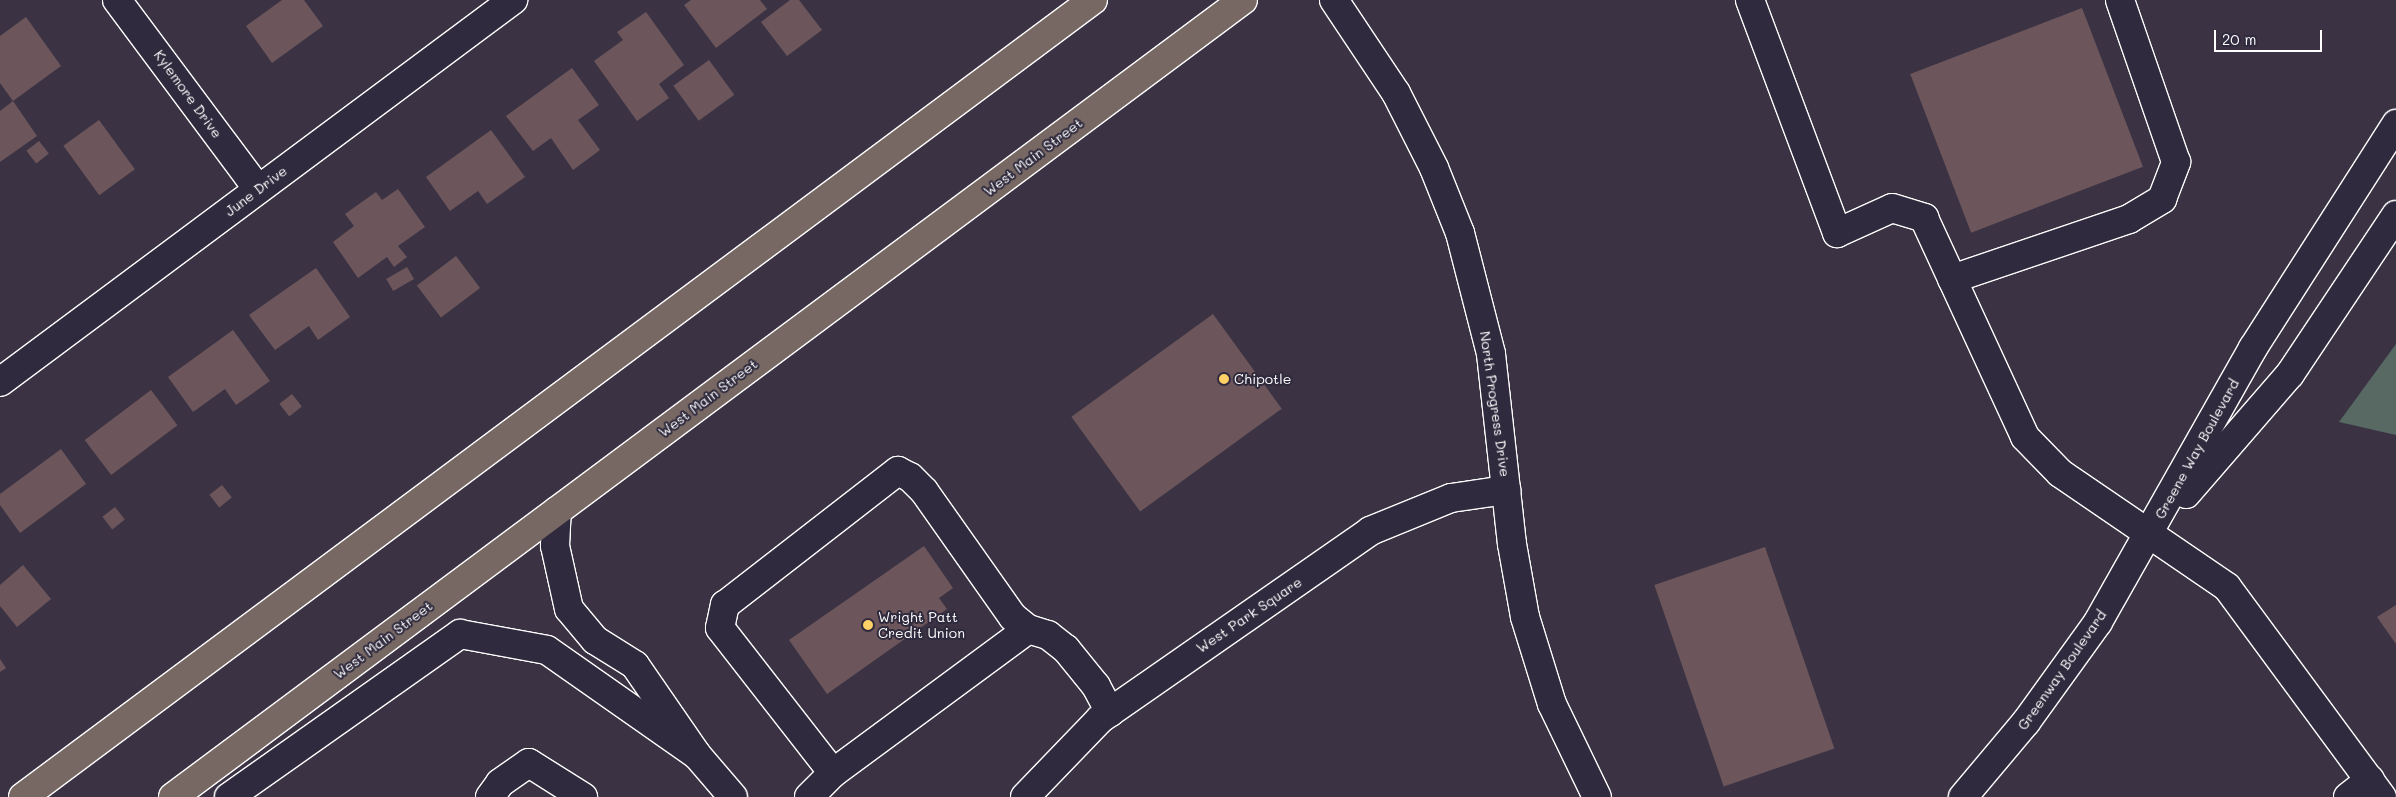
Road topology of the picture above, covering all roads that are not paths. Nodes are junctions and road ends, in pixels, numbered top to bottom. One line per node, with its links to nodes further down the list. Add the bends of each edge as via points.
1 (117, 0): 9 (street, Kylemore Drive)
2 (513, 0): 9 (street, June Drive)
3 (1093, 0): 21 (main road)
4 (1243, 0): 14 (main road, West Main Street)
5 (1334, 0): 13 (street, North Progress Drive, via 1396,93 1434,168 1460,233 1491,354)
6 (1750, 0): 11 (street, via 1837,233 1892,208 1924,218)
7 (2120, 0): 11 (street, via 2176,162 2162,199 2129,219)
8 (2396, 124): 15 (street, Greene Way Boulevard, via 2253,348)
9 (258, 190): 12 (street, June Drive)
10 (2396, 215): 15 (street, Greene Way Boulevard, via 2290,374)
11 (1952, 279): 15 (street, via 2025,438 2060,473)
12 (0, 382)
13 (1506, 490): 17 (street, West Park Square, via 1451,498 1370,531); 29 (street, North Progress Drive, via 1525,617 1552,704)
14 (557, 511): 18 (street, via 555,546 569,609 595,640 635,665); 22 (main road, West Main Street)
15 (2150, 534): 20 (street, via 2227,586); 30 (street, Greenway Boulevard, via 2093,630 2026,722)
16 (1028, 629): 17 (street, via 1048,635 1066,649 1096,686); 19 (street); 19 (street, via 1013,616 924,491 910,477 898,471 725,606 720,628)
17 (1110, 712): 28 (street, West Park Square)
18 (697, 755): 23 (street, via 547,650 460,634); 26 (street)
19 (832, 773): 27 (street)
20 (2376, 789): 31 (street)
21 (24, 797)
22 (173, 797)
23 (229, 797)
24 (490, 797): 25 (street, via 500,783 529,763)
25 (584, 797)
26 (733, 797)
27 (809, 797)
28 (1025, 797)
29 (1597, 797)
30 (1963, 797)
31 (2348, 797)

